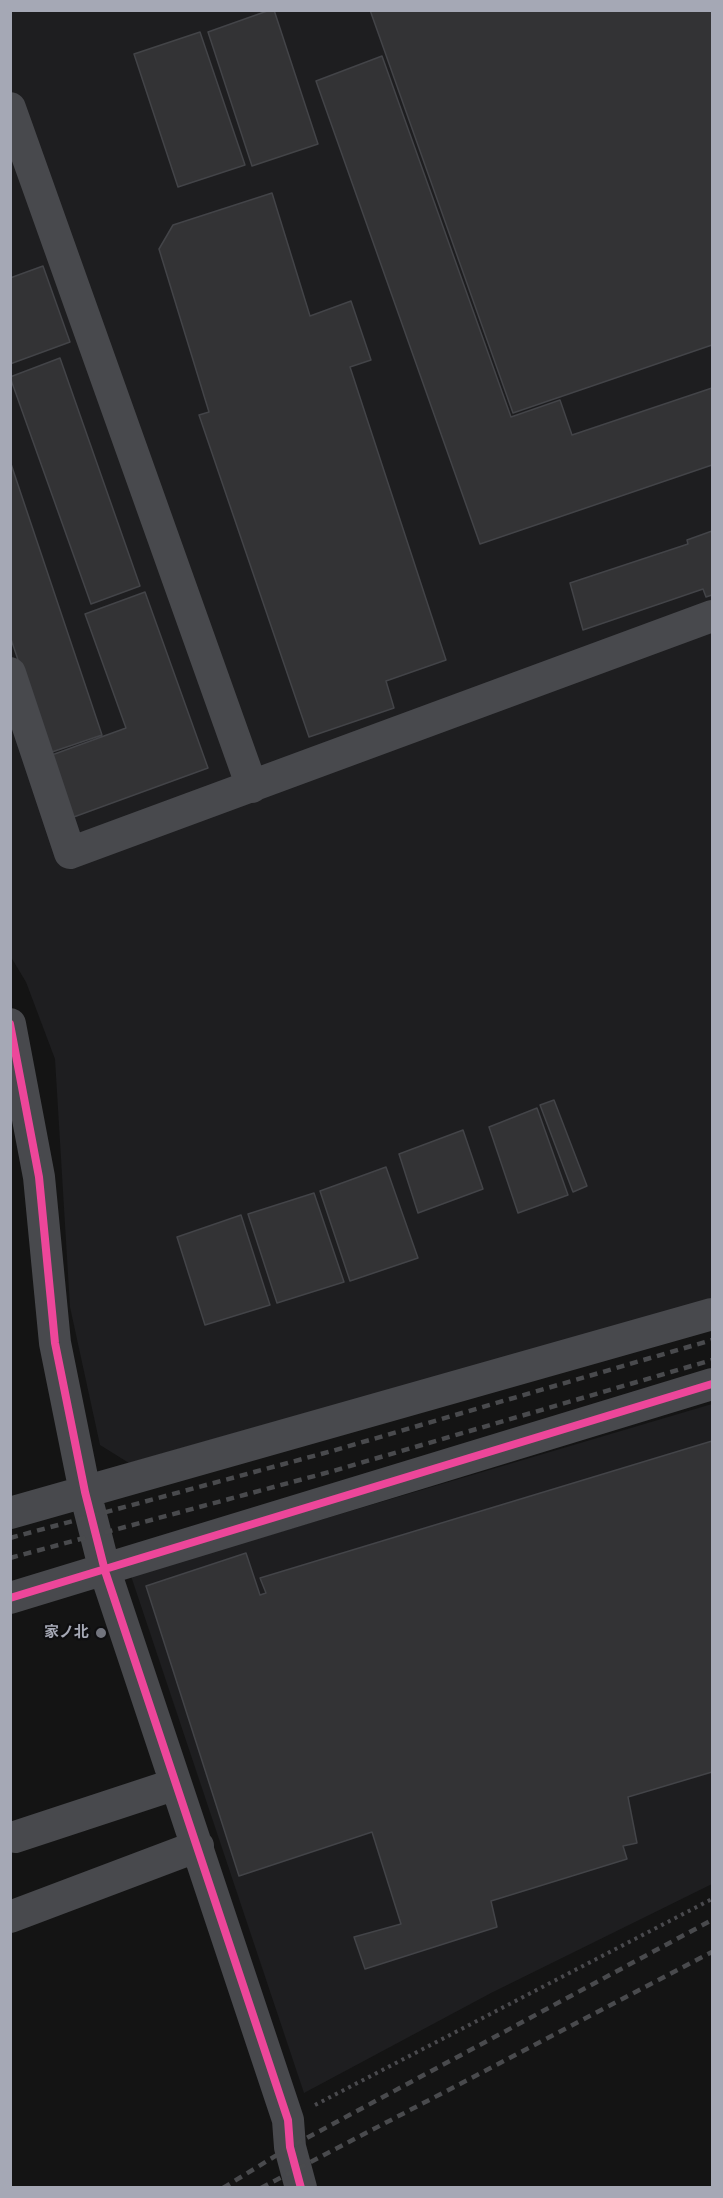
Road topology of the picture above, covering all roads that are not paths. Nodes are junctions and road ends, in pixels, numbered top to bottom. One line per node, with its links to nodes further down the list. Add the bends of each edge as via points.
1 (10, 108): 4 (street)
2 (712, 616): 4 (street)
3 (10, 673): 4 (street, via 70,853)
4 (252, 788)
5 (10, 1024): 8 (street, via 39,1178 55,1343)
6 (712, 1314): 8 (street)
7 (712, 1384): 10 (street)
8 (85, 1492): 9 (street); 10 (street)
9 (10, 1513)
10 (105, 1571): 11 (street); 12 (street)
11 (10, 1598)
12 (176, 1784): 13 (street); 14 (street)
13 (15, 1837)
14 (198, 1846): 15 (street); 16 (street, via 288,2120 290,2147)
15 (10, 1917)
16 (301, 2187)

